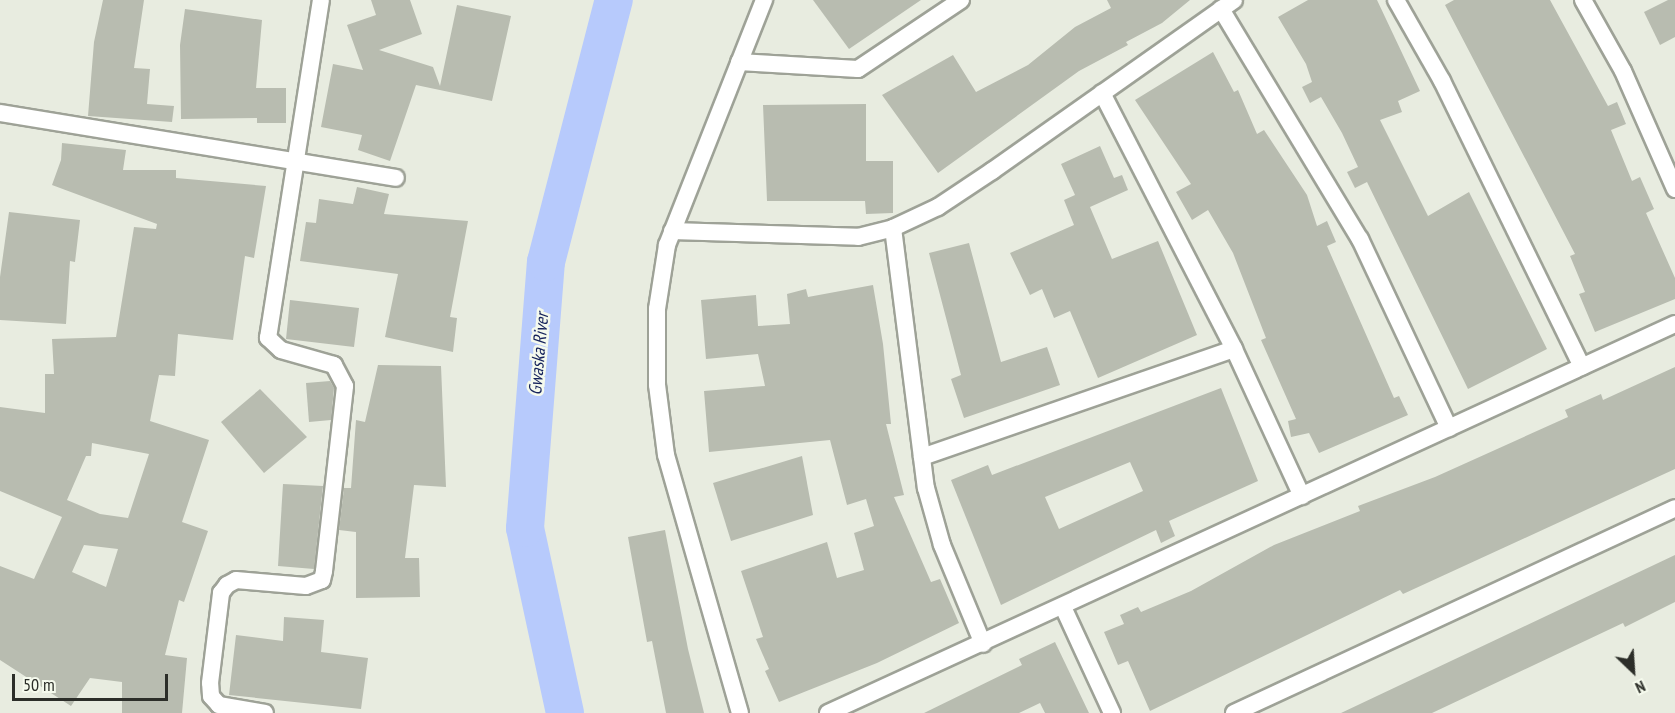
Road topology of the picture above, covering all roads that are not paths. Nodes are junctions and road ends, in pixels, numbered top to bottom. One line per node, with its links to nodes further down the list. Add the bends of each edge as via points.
1 (321, 0): 10 (street)
2 (764, 0): 7 (street)
3 (961, 0): 7 (street, via 858,69)
4 (1396, 0): 17 (street, via 1442,81)
5 (1583, 0): 12 (street, via 1623,71)
6 (1228, 5): 8 (street); 18 (street, via 1360,240)
7 (739, 62): 14 (street)
8 (1102, 93): 13 (street, via 938,207); 16 (street)
9 (0, 113): 10 (street)
10 (295, 160): 11 (street); 24 (street, via 268,338 281,350 334,365 345,386 322,580 306,586 236,580 221,593 211,696 219,705)
11 (396, 178)
12 (1675, 189)
13 (893, 228): 14 (street, via 858,237); 19 (street)
14 (672, 231): 25 (street, via 657,309 657,385 666,455)
15 (1675, 324): 17 (street)
16 (1234, 349): 19 (street); 20 (street)
17 (1582, 367): 18 (street)
18 (1449, 428): 20 (street)
19 (922, 457): 23 (street, via 942,545)
20 (1302, 496): 22 (street)
21 (1675, 508): 28 (street)
22 (1063, 606): 23 (street); 27 (street)
23 (983, 644): 26 (street)
24 (265, 713)
25 (740, 713)
26 (828, 713)
27 (1112, 713)
28 (1234, 713)

